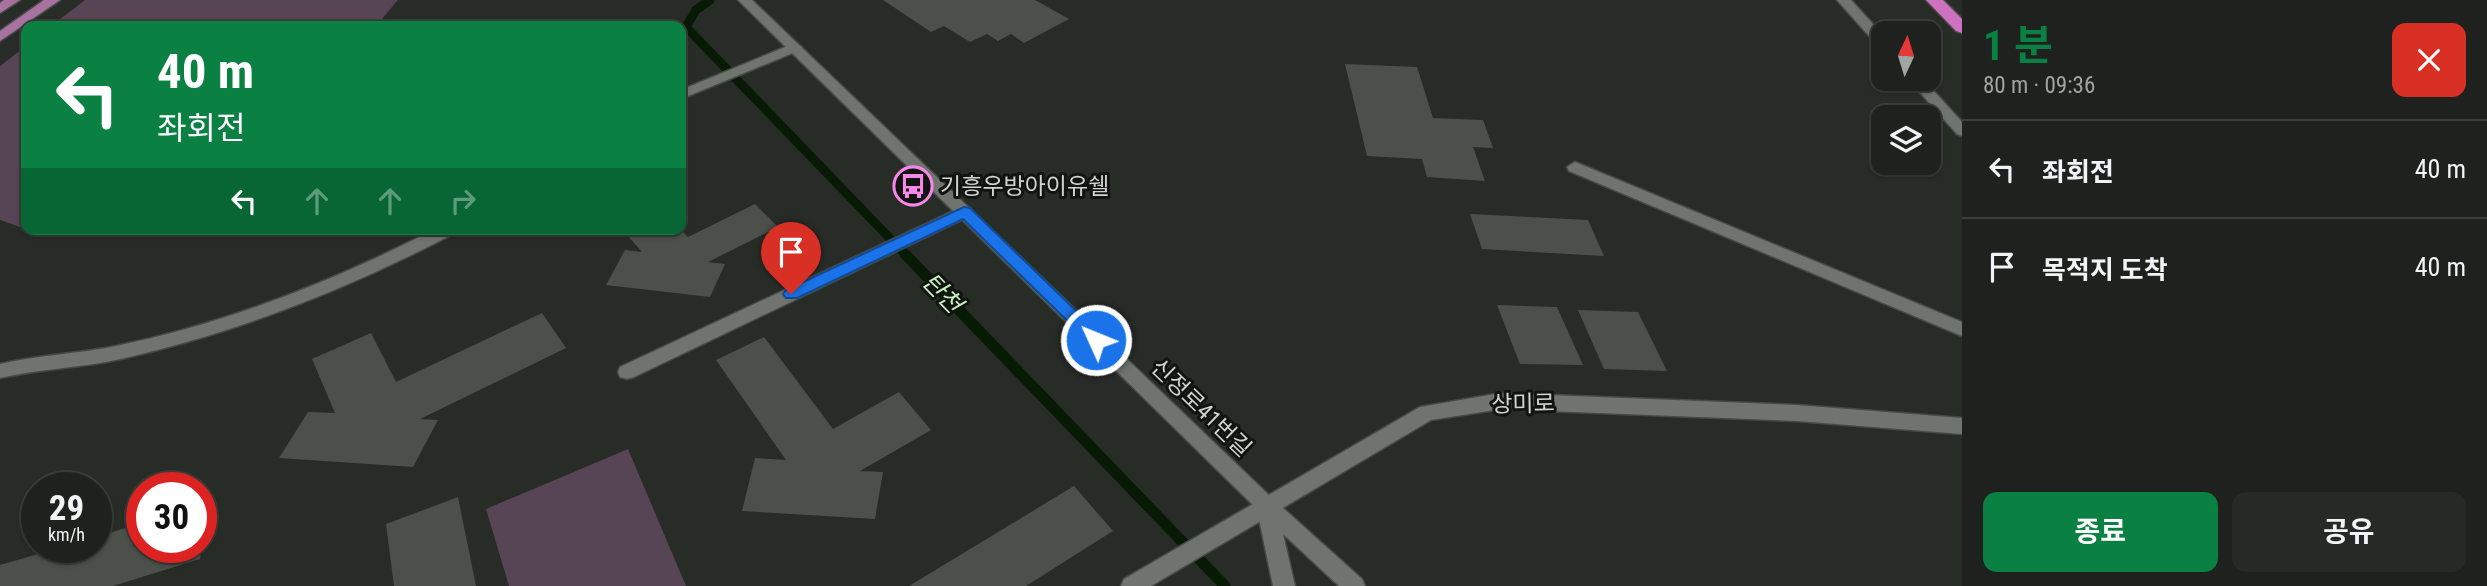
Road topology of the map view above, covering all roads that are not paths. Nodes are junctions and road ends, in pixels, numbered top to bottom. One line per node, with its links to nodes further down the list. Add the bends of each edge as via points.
1 (13, 0): 6 (main road)
2 (53, 0): 7 (main road)
3 (1844, 0): 10 (street)
4 (1934, 0): 9 (highway)
5 (749, 4): 12 (street, 신정로41번길)
6 (0, 9)
7 (23, 21)
8 (21, 22): 11 (main road)
9 (1962, 28)
10 (1871, 30)
11 (0, 37)
12 (794, 47): 14 (street); 17 (street, 신정로41번길)
13 (1926, 91): 15 (street)
14 (686, 92)
15 (1962, 131)
16 (1574, 167): 19 (street)
17 (964, 212): 21 (street); 23 (street, 신정로41번길)
18 (438, 235): 20 (street, via 233,322 113,353)
19 (1962, 329)
20 (0, 371)
21 (627, 372)
22 (1962, 426): 23 (street, 상미로, via 1797,413 1501,401 1427,413)
23 (1266, 505): 24 (street, 상미로); 25 (street); 26 (street, 신정로41번길)
24 (1136, 585)
25 (1284, 586)
26 (1354, 586)

